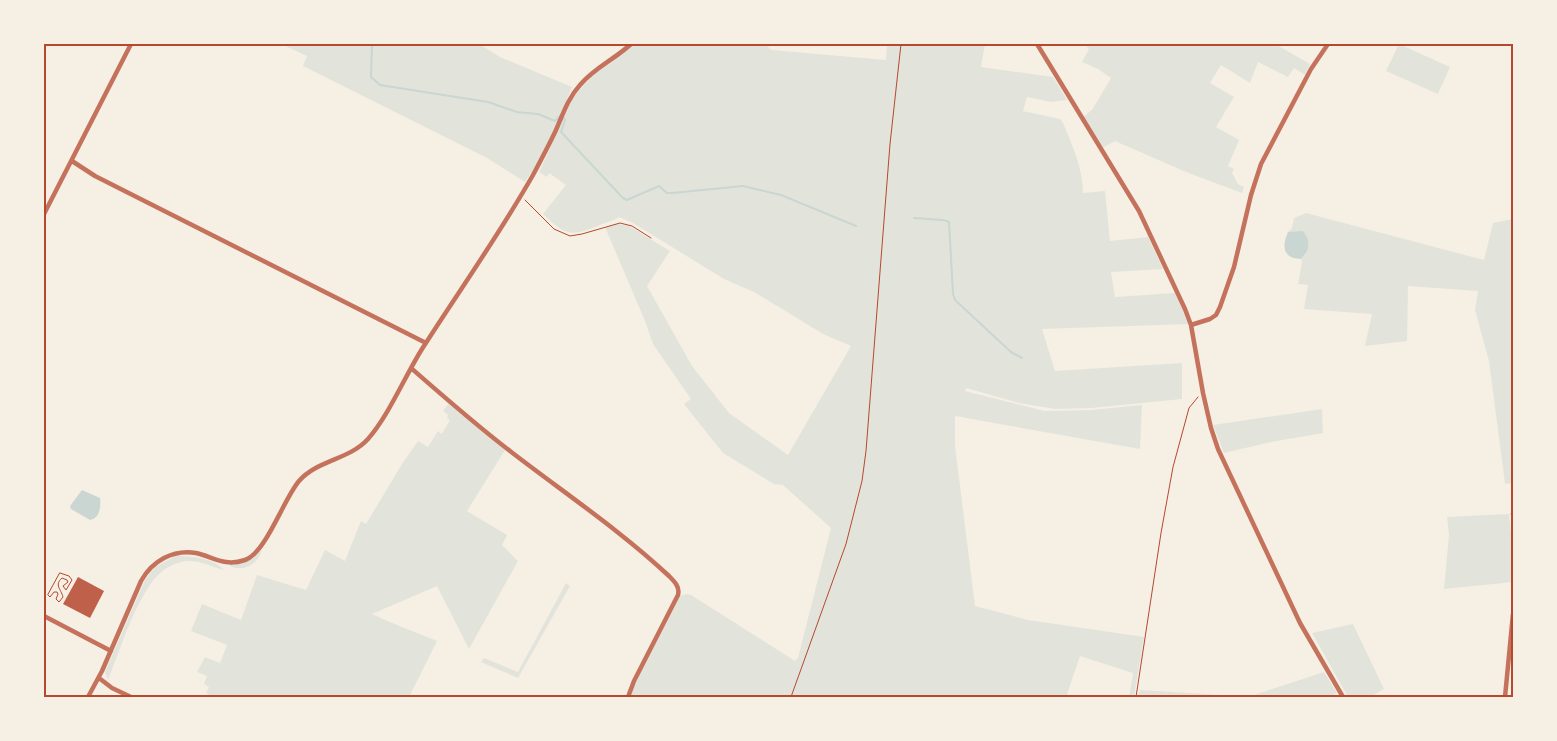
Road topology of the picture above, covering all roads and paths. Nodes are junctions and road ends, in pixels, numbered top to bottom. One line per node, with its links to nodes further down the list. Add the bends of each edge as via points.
1 (131, 44): 6 (street)
2 (631, 44): 7 (street, via 575,91)
3 (901, 44): 22 (path, via 862,481 846,544)
4 (1037, 44): 10 (street, via 1139,211)
5 (1328, 44): 10 (street, via 1311,69 1261,164 1236,260 1216,315)
6 (72, 161): 8 (street); 11 (street, via 95,176)
7 (521, 195): 9 (path, via 560,232 576,236 620,223 632,226); 11 (street)
8 (44, 214)
9 (651, 238)
10 (1191, 325): 13 (street)
11 (426, 343): 12 (street)
12 (411, 368): 17 (street, via 368,439 346,456 303,477 286,499 265,541 248,558 222,562 195,553 177,554 150,568 141,581); 21 (street, via 508,450 674,581 679,591)
13 (1203, 393): 23 (path, via 1189,408 1173,467); 24 (street, via 1218,449 1300,623)
14 (48, 595): 14 (path, via 58,574 72,579 66,590 63,584 67,580 62,578 58,581 64,597 61,602 56,599 56,592 50,597)
15 (1513, 614): 25 (street)
16 (44, 616): 17 (street)
17 (111, 651): 18 (street)
18 (99, 678): 19 (street); 20 (street)
19 (88, 697)
20 (131, 697)
21 (628, 697)
22 (791, 697)
23 (1136, 697)
24 (1343, 697)
25 (1505, 697)

